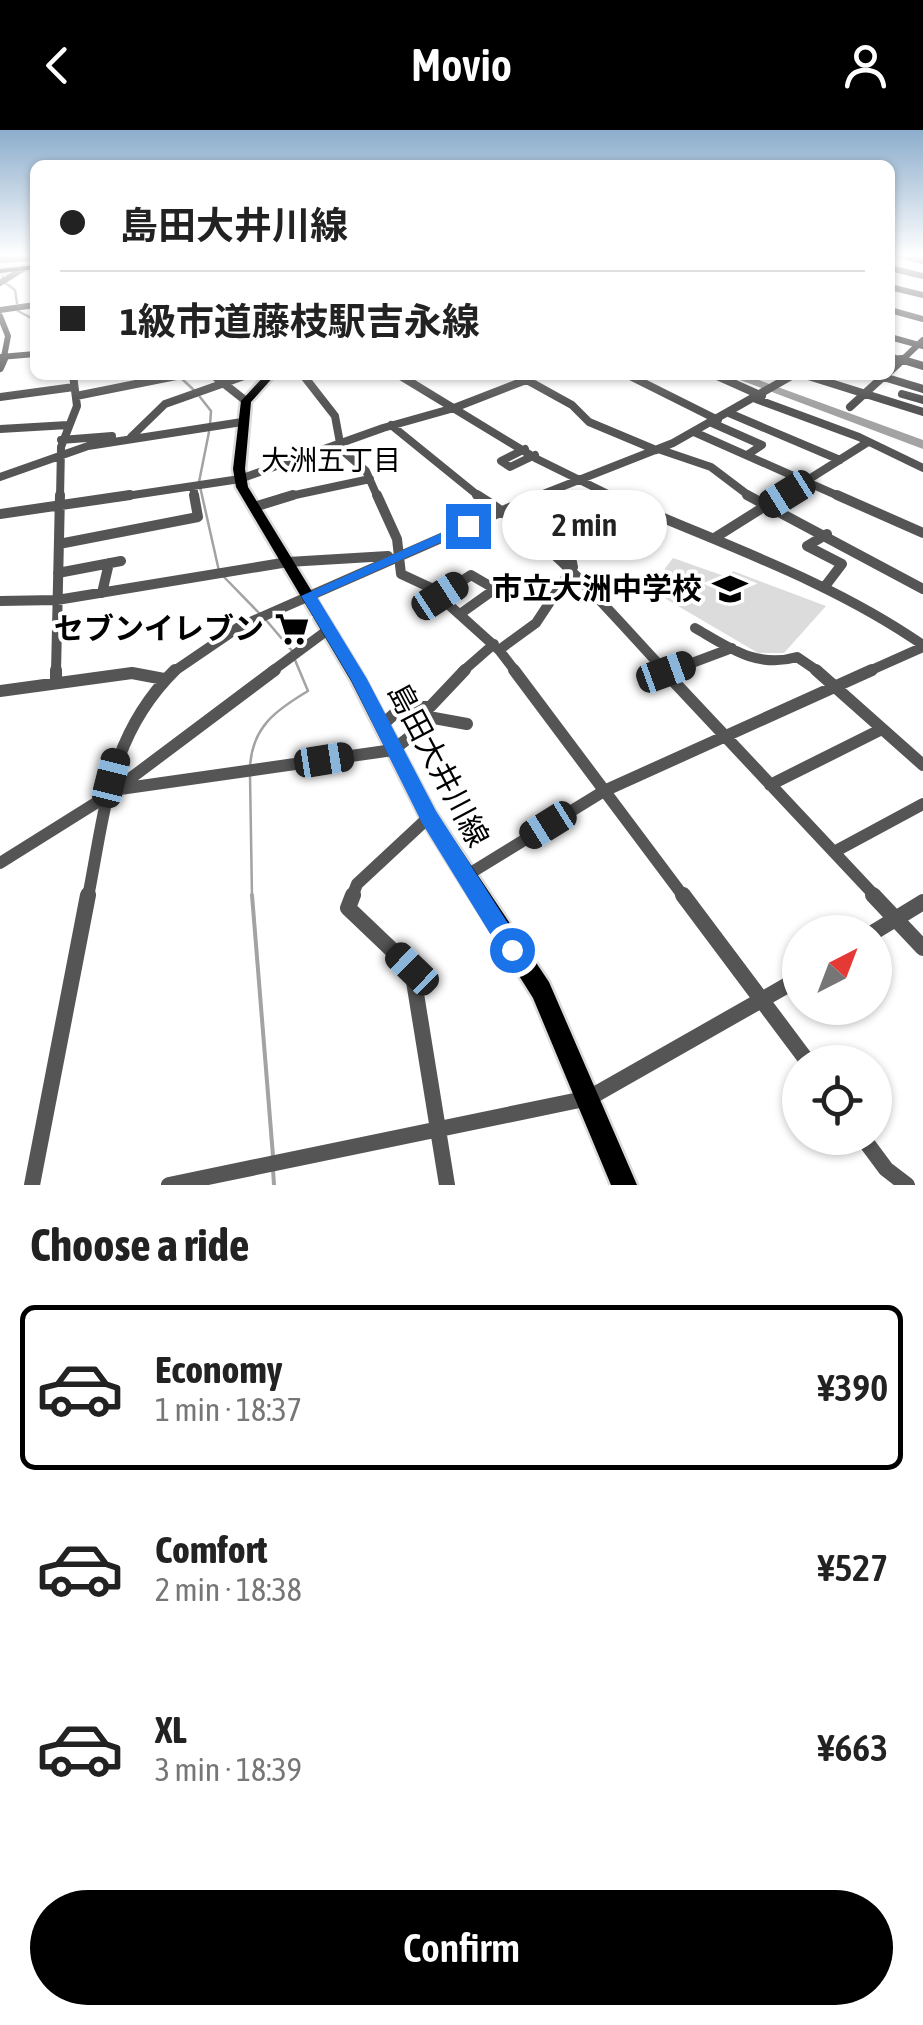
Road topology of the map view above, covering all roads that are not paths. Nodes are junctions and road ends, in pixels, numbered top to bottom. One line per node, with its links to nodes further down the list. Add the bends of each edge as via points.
1 (30, 306): 3 (street)
2 (895, 311): 4 (street)
3 (0, 313): 8 (street, via 8,339)
4 (923, 319)
5 (895, 337): 6 (street)
6 (921, 343): 10 (street)
7 (30, 354): 8 (street)
8 (3, 356): 13 (street)
9 (895, 358): 10 (street)
10 (902, 360): 11 (street); 12 (street)
11 (895, 365)
12 (923, 366)
13 (0, 368)
14 (895, 378): 30 (street)
15 (74, 380): 32 (street)
16 (147, 380): 32 (street)
17 (219, 380): 29 (street)
18 (234, 380): 29 (street)
19 (265, 380): 38 (main road)
20 (307, 380): 55 (street, via 334,416)
21 (407, 380): 41 (street)
22 (515, 380): 41 (street)
23 (527, 380): 57 (street, via 589,422)
24 (637, 380): 44 (street)
25 (725, 380): 35 (street)
26 (787, 380): 35 (street)
27 (821, 380): 33 (street)
28 (878, 380): 33 (street)
29 (224, 384): 38 (street); 45 (street, via 166,404)
30 (911, 385): 31 (street); 34 (street)
31 (923, 389)
32 (75, 391): 36 (street); 47 (street)
33 (865, 394): 39 (street); 40 (street)
34 (902, 394): 37 (street); 39 (street)
35 (761, 396): 43 (street); 54 (street)
36 (0, 397)
37 (923, 400)
38 (246, 401): 46 (main road, 島田大井川線)
39 (892, 403): 42 (street)
40 (850, 407)
41 (454, 408): 48 (street); 56 (street)
42 (923, 412)
43 (729, 414): 44 (street); 61 (street)
44 (715, 421): 51 (street); 59 (street, via 762,445)
45 (144, 422): 50 (street); 52 (street)
46 (242, 422): 50 (street); 64 (main road, 島田大井川線)
47 (68, 425): 49 (street); 53 (street)
48 (391, 426): 55 (street); 73 (street)
49 (0, 429)
50 (181, 430): 52 (street)
51 (694, 432): 57 (street); 59 (street)
52 (131, 438): 53 (street); 58 (street)
53 (62, 440): 58 (street)
54 (868, 442): 61 (street); 62 (street)
55 (338, 444): 64 (street); 65 (street)
56 (525, 449): 60 (street); 60 (street, via 501,461 510,466)
57 (657, 450): 66 (street); 70 (street, via 711,468)
58 (60, 454): 63 (street); 71 (street)
59 (747, 455): 67 (street)
60 (535, 456): 66 (street)
61 (840, 460): 67 (street)
62 (923, 468)
63 (0, 477)
64 (240, 479): 68 (street); 72 (main road, 島田大井川線)
65 (370, 479): 72 (street); 79 (street)
66 (575, 479): 69 (street); 73 (street)
67 (806, 482): 70 (street); 75 (street)
68 (197, 485): 71 (street); 78 (street, via 198,517)
69 (616, 498): 77 (street); 81 (street, via 570,548)
70 (768, 506): 76 (street); 77 (street)
71 (60, 507): 74 (street); 78 (street)
72 (254, 508): 80 (main road, 島田大井川線)
73 (502, 510): 79 (street); 81 (street)
74 (0, 514)
75 (923, 533)
76 (827, 534): 83 (street, via 807,546 842,564); 84 (street)
77 (716, 537): 83 (street)
78 (58, 544): 82 (street)
79 (399, 556): 80 (street); 86 (street); 87 (street, via 402,574)
80 (288, 562): 85 (street); 86 (main road, 島田大井川線)
81 (571, 571): 94 (street, via 536,623); 96 (street)
82 (58, 573): 85 (street, via 115,562); 88 (street)
83 (826, 585): 93 (street)
84 (923, 588)
85 (102, 593): 88 (street)
86 (308, 596): 92 (main road, 島田大井川線); 97 (street, via 222,636)
87 (440, 596): 90 (street); 90 (street, via 471,575 495,590)
88 (57, 600): 89 (street); 98 (street)
89 (0, 602)
90 (460, 614): 94 (street)
91 (695, 628): 95 (street)
92 (329, 629): 102 (main road, 島田大井川線); 109 (street)
93 (923, 646): 99 (street)
94 (496, 647): 102 (street, via 430,707 402,707); 108 (street)
95 (732, 648): 96 (street); 99 (street, via 761,663 796,657)
96 (666, 672): 104 (street)
97 (164, 679): 98 (street, via 132,673); 109 (street, via 126,730)
98 (56, 683): 100 (street)
99 (835, 687): 103 (street); 104 (street)
100 (0, 691)
101 (466, 724): 105 (street, via 434,718)
102 (380, 726): 105 (main road, 島田大井川線)
103 (882, 729): 106 (street); 107 (street)
104 (724, 735): 107 (street); 108 (street)
105 (392, 750): 109 (street); 111 (main road, 島田大井川線)
106 (923, 765)
107 (770, 784): 112 (street)
108 (604, 791): 114 (street); 120 (street)
109 (111, 792): 113 (street); 125 (street)
110 (923, 804): 112 (street)
111 (429, 817): 114 (main road, 島田大井川線); 123 (street, via 357,884 348,908 412,969)
112 (834, 852): 116 (street)
113 (0, 864)
114 (464, 877): 122 (main road, 島田大井川線, via 541,990)
115 (923, 902): 116 (street)
116 (896, 919): 117 (street); 118 (street)
117 (892, 921)
118 (923, 948)
119 (782, 989): 120 (street)
120 (762, 1001): 121 (street); 122 (street)
121 (795, 1045)
122 (589, 1098): 123 (street); 128 (main road, 島田大井川線)
123 (438, 1130): 126 (street); 127 (street)
124 (876, 1155): 129 (street)
125 (32, 1185)
126 (168, 1185)
127 (448, 1185)
128 (624, 1185)
129 (907, 1185)

